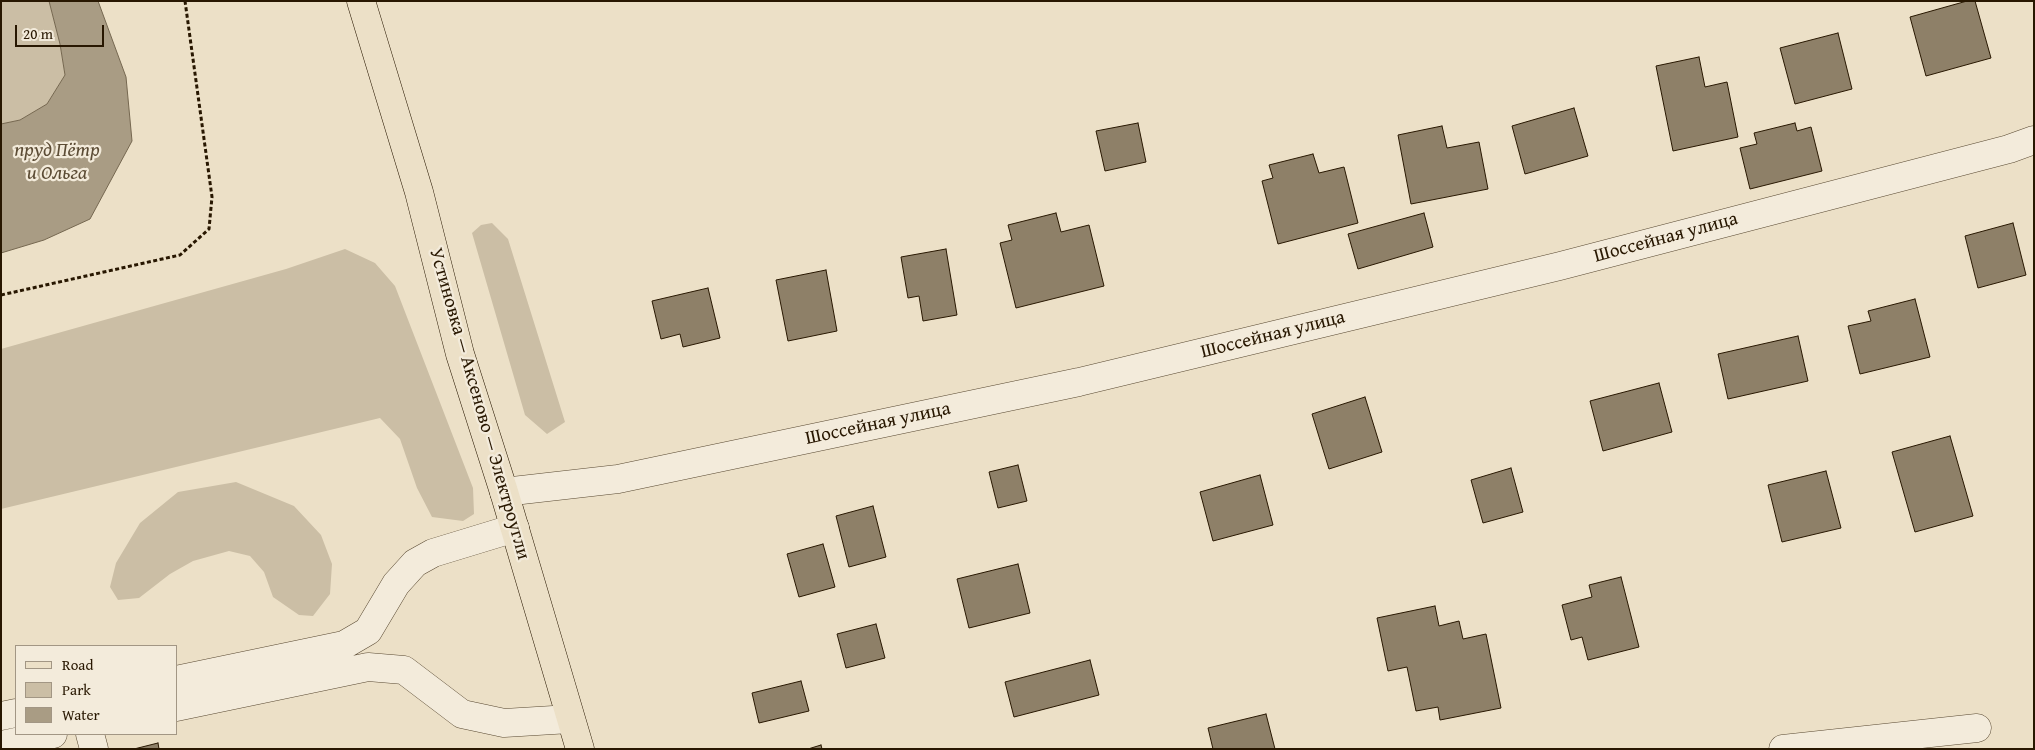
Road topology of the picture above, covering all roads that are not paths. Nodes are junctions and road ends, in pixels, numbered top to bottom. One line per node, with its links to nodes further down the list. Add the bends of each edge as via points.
1 (361, 1): 3 (main road, Устиновка — Аксеново — Электроугли, via 418,192 460,354)
2 (2034, 140): 3 (street, Шоссейная улица, via 1560,266 1079,382 618,479)
3 (504, 492): 4 (main road, Устиновка — Аксеново — Электроугли)
4 (515, 528): 5 (street, via 433,553 415,563 396,584 368,631 344,645); 9 (main road, Устиновка — Аксеново — Электроугли)
5 (178, 680)
6 (178, 707): 9 (street, via 368,667 404,670 462,714 504,723)
7 (15, 713): 8 (street)
8 (1, 716)
9 (570, 719): 15 (main road, Устиновка — Аксеново — Электроугли)
10 (1977, 728): 16 (street)
11 (49, 735): 13 (street)
12 (90, 735): 14 (street)
13 (1, 746)
14 (94, 749)
15 (580, 749)
16 (1783, 749)

